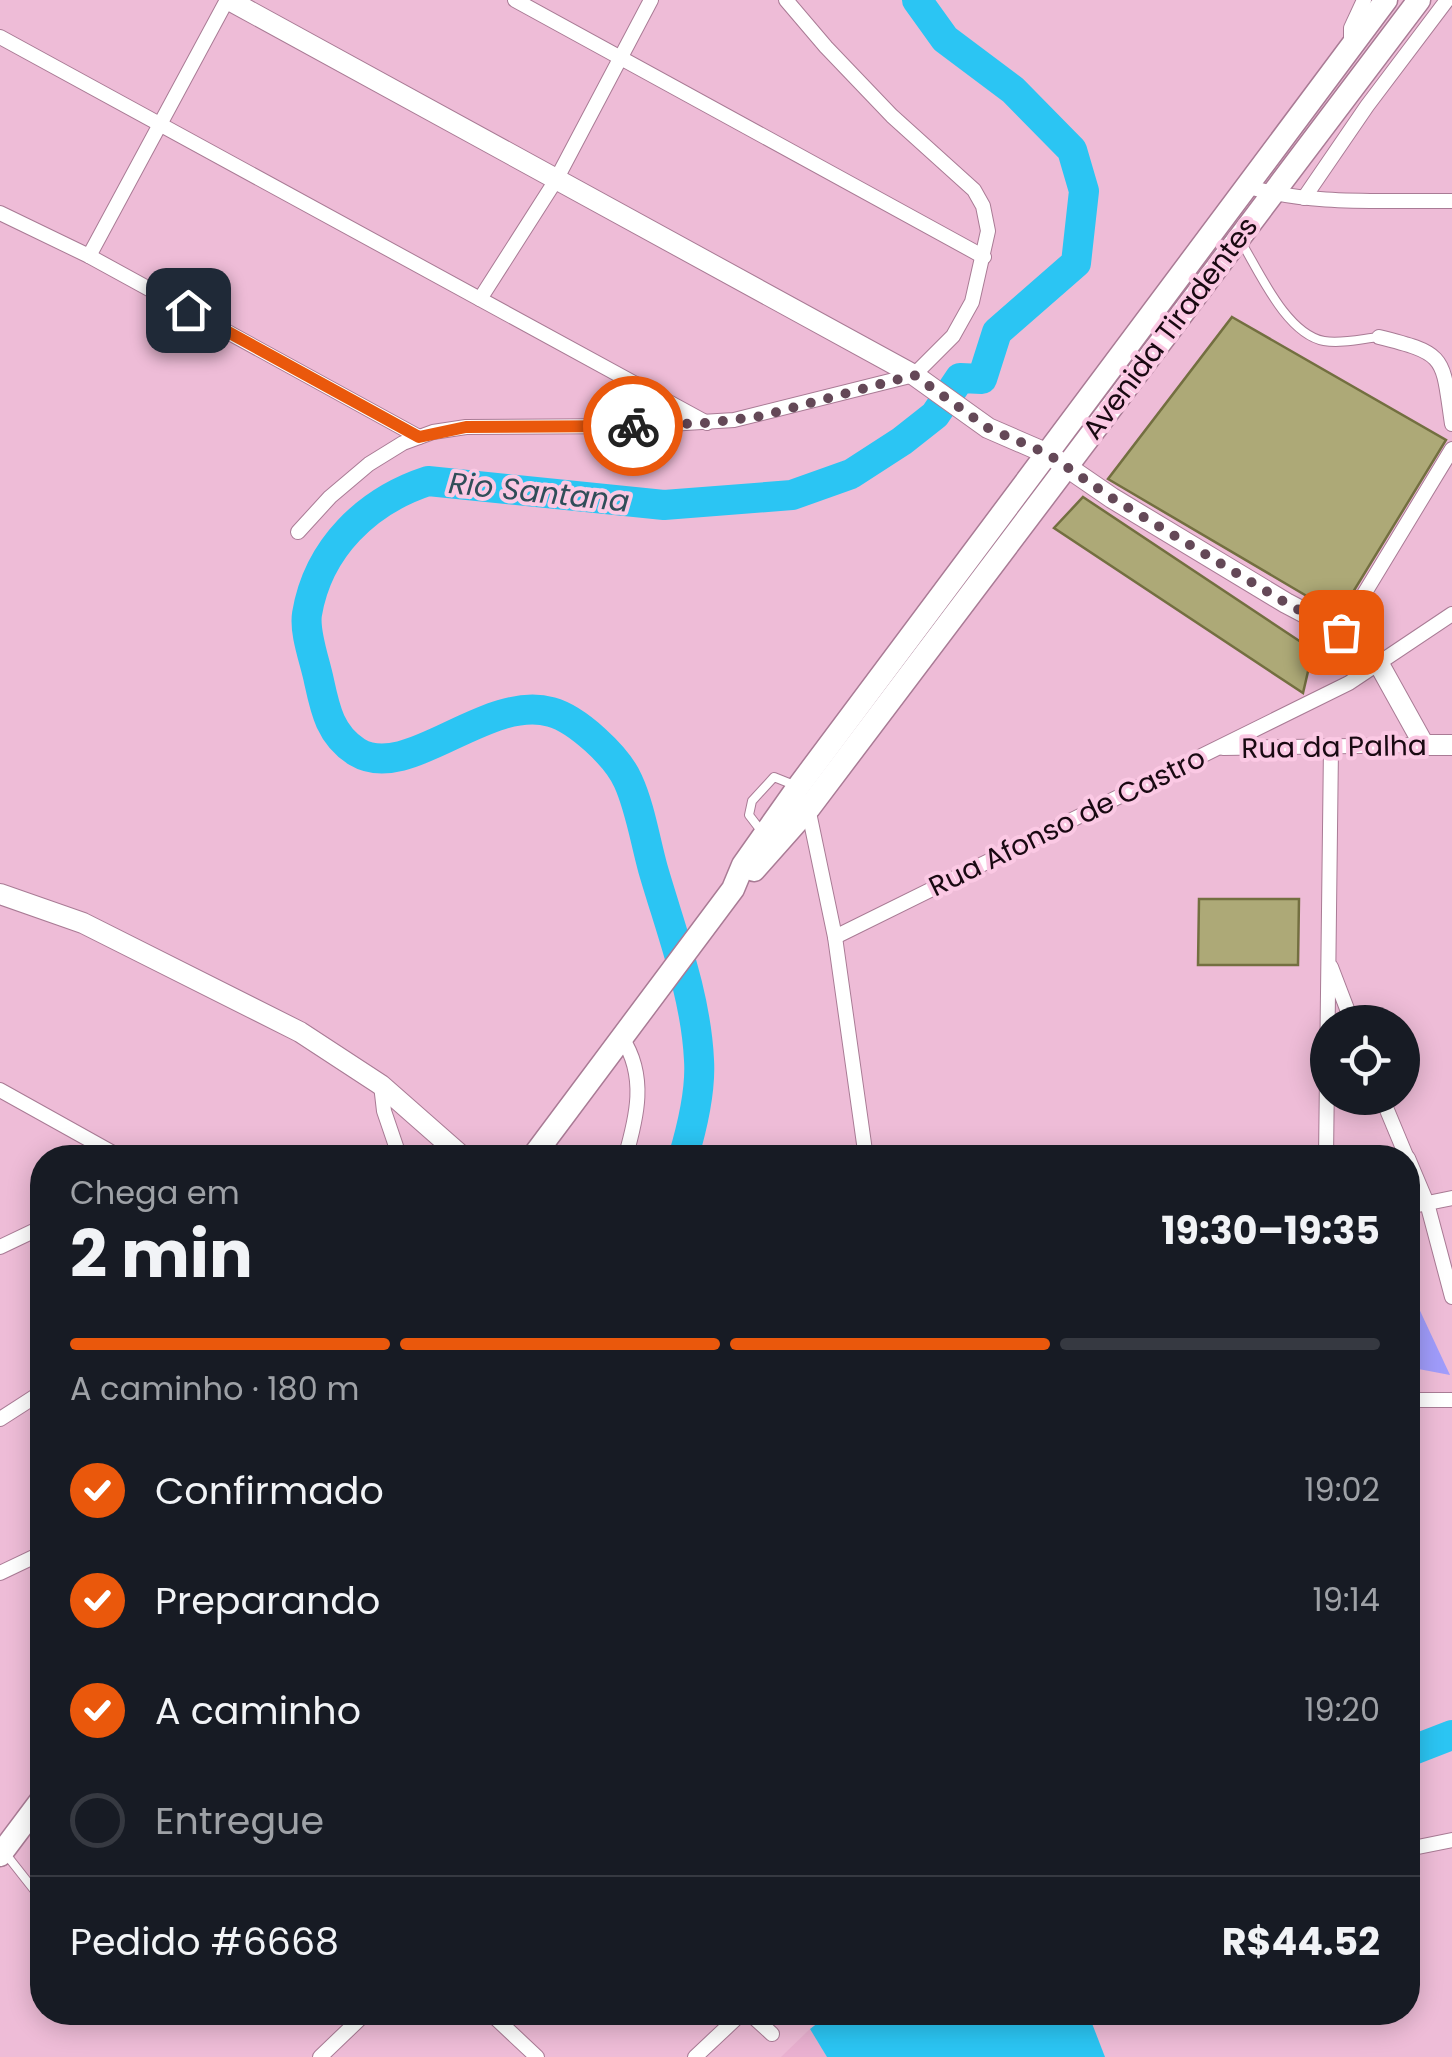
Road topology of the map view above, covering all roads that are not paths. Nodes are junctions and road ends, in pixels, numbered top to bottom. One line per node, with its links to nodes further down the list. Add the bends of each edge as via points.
1 (228, 0): 12 (street); 13 (street)
2 (515, 0): 11 (street)
3 (650, 0): 11 (street)
4 (786, 0): 21 (street, via 892,116 974,190 988,222)
5 (1364, 0): 10 (street)
6 (1386, 0): 10 (main road)
7 (1419, 0): 15 (main road, Avenida Tiradentes)
8 (1447, 0): 16 (street)
9 (0, 37): 12 (street)
10 (1352, 46): 14 (main road)
11 (619, 59): 13 (street); 21 (street)
12 (162, 126): 20 (street); 22 (street)
13 (556, 180): 22 (street); 24 (street)
14 (1246, 186): 15 (street); 29 (main road)
15 (1273, 194): 16 (street); 19 (main road, Avenida Tiradentes)
16 (1304, 198): 17 (street)
17 (1452, 202)
18 (0, 213): 20 (street)
19 (1239, 238): 23 (lane, via 1301,332 1328,342); 29 (main road, Avenida Tiradentes)
20 (89, 256): 27 (street)
21 (984, 257): 24 (street, via 962,320)
22 (480, 299): 25 (street)
23 (1379, 336): 26 (street, via 1429,352 1444,368)
24 (914, 375): 25 (street, via 762,416); 29 (street, via 963,413)
25 (707, 423): 27 (street, via 466,427)
26 (1452, 424)
27 (419, 437): 30 (street, via 369,464)
28 (1452, 448): 32 (street)
29 (1056, 461): 32 (street); 38 (main road)
30 (298, 532)
31 (1452, 614): 33 (street, Rua Afonso de Castro)
32 (1341, 632): 33 (street)
33 (1378, 664): 34 (street); 37 (street, Rua Afonso de Castro)
34 (1424, 745): 35 (street, Rua da Palha); 36 (street, Rua da Palha)
35 (1452, 745)
36 (1331, 747): 37 (street, Rua da Palha); 42 (street)
37 (1217, 748): 41 (street, Rua Afonso de Castro)
38 (804, 797): 39 (main road); 39 (lane, via 774,777 752,801 749,815); 41 (street)
39 (771, 839): 44 (main road)
40 (0, 894): 45 (street, via 82,923 214,986)
41 (834, 937): 53 (street)
42 (1327, 957): 43 (street); 54 (street)
43 (1345, 1005)
44 (622, 1038): 51 (main road); 52 (street, via 634,1055 638,1096)
45 (381, 1086): 49 (street); 50 (street)
46 (0, 1090): 48 (street)
47 (1389, 1115): 55 (street)
48 (99, 1145)
49 (396, 1145)
50 (449, 1145)
51 (542, 1145)
52 (628, 1145)
53 (864, 1145)
54 (1323, 1145)
55 (1402, 1145)
56 (1420, 1186): 58 (street)
57 (1452, 1198): 58 (street)
58 (1428, 1203): 59 (street); 62 (street)
59 (1420, 1205)
60 (30, 1233): 61 (street)
61 (0, 1247)
62 (1452, 1296)
63 (30, 1399): 66 (street)
64 (1420, 1400): 65 (street)
65 (1452, 1400)
66 (0, 1418)
67 (30, 1559): 68 (street)
68 (0, 1574)
69 (30, 1815): 72 (main road)
70 (1452, 1840): 71 (street)
71 (1420, 1847)
72 (2, 1853): 73 (lane)
73 (30, 1886)
74 (353, 2025): 79 (street)
75 (503, 2025): 80 (street)
76 (731, 2025): 81 (street)
77 (761, 2025): 78 (street)
78 (772, 2034)
79 (320, 2057)
80 (537, 2057)
81 (695, 2057)

